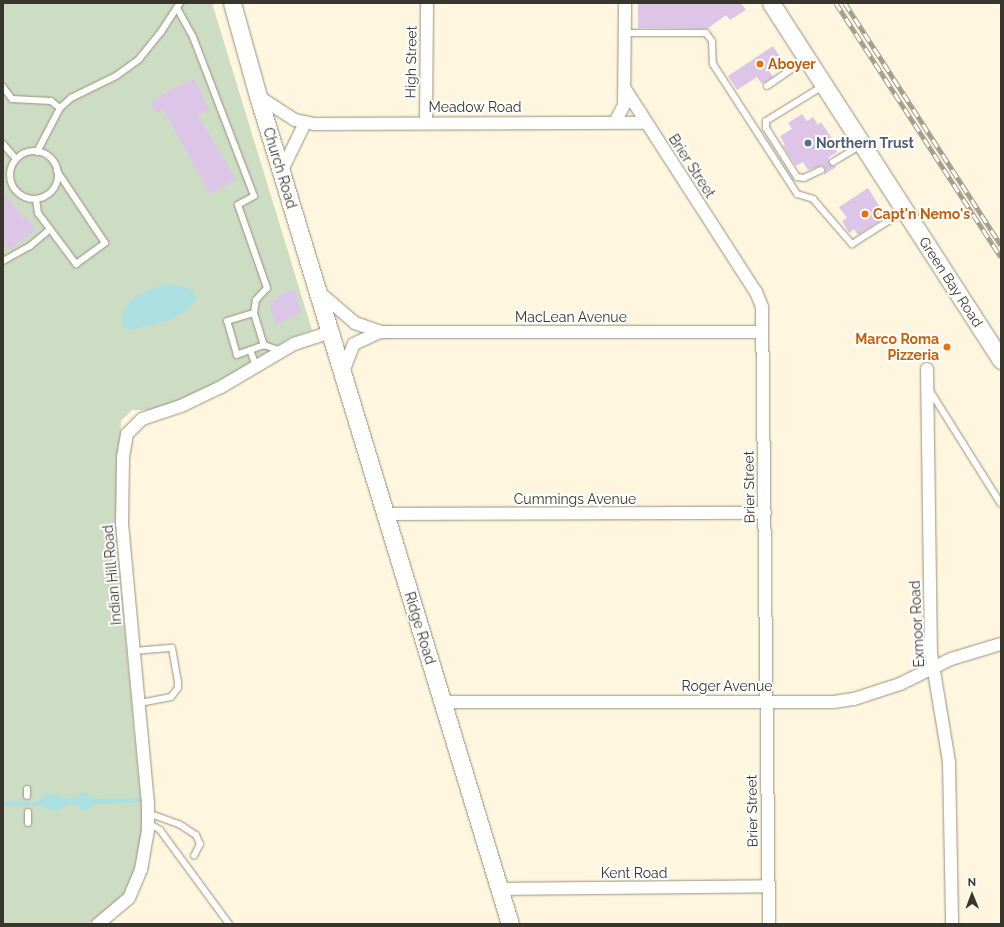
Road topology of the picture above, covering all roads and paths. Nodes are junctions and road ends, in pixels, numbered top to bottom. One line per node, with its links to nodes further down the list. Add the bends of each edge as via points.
1 (232, 3): 12 (street, Church Road)
2 (427, 3): 14 (street, High Street)
3 (625, 3): 6 (street)
4 (770, 3): 7 (street, Green Bay Road)
5 (178, 6): 13 (lane, via 139,59 116,76 71,98); 31 (lane, via 193,37 254,196 238,205 267,288 256,300)
6 (625, 33): 11 (street); 27 (lane, via 706,33 712,41 713,64 797,194 813,199 852,244)
7 (807, 58): 8 (lane); 9 (street, Green Bay Road)
8 (767, 86)
9 (824, 86): 19 (street, Green Bay Road); 23 (lane, via 766,121 766,128 797,177 804,178)
10 (3, 87): 13 (lane, via 12,99 50,101)
11 (625, 89): 15 (street, via 624,105); 17 (street, Brier Street)
12 (258, 96): 16 (street, Meadow Road, via 286,115); 25 (street, Church Road)
13 (60, 108): 20 (lane)
14 (426, 122): 15 (street, Meadow Road); 16 (street, Meadow Road)
15 (615, 122): 17 (street, Meadow Road)
16 (305, 123): 25 (street)
17 (646, 123): 34 (street, Brier Street, via 761,300)
18 (3, 144): 21 (lane)
19 (862, 144): 22 (lane); 27 (street, Green Bay Road)
20 (37, 152): 21 (lane); 24 (lane, via 50,158)
21 (16, 159): 26 (lane, via 10,176 14,188 24,197)
22 (834, 162)
23 (821, 170)
24 (57, 171): 26 (lane, via 55,186 44,197); 28 (lane, via 105,243 76,264)
25 (282, 172): 30 (street, Church Road)
26 (36, 199): 28 (lane, via 38,213)
27 (905, 211): 38 (street, Green Bay Road)
28 (50, 229): 29 (lane, via 30,246)
29 (3, 261)
30 (318, 292): 32 (street, Church Road); 33 (street, MacLean Avenue, via 355,323)
31 (254, 313): 35 (lane); 36 (lane, via 227,321 237,355)
32 (330, 332): 37 (street, Indian Hill Road); 41 (street, Ridge Road)
33 (381, 332): 34 (street, MacLean Avenue); 41 (street, MacLean Avenue, via 369,334 354,344)
34 (762, 332): 44 (street, Brier Street)
35 (264, 344): 36 (lane); 37 (lane)
36 (250, 350): 39 (lane)
37 (281, 351): 39 (street, Indian Hill Road)
38 (1001, 360)
39 (256, 366): 47 (street, Indian Hill Road, via 181,406 142,419 127,434 123,457 122,523)
40 (927, 369): 42 (street, Exmoor Road)
41 (342, 372): 45 (street, Ridge Road)
42 (927, 386): 43 (lane); 48 (street, Exmoor Road, via 931,653)
43 (1001, 504)
44 (765, 513): 45 (street, Cummings Avenue); 49 (street, Brier Street)
45 (385, 514): 50 (street, Ridge Road)
46 (1001, 644): 48 (street, Roger Avenue, via 951,659)
47 (134, 651): 51 (street, Indian Hill Road); 51 (lane, via 172,648 178,681 178,688 171,697)
48 (934, 670): 49 (street, Roger Avenue, via 854,699 834,702); 62 (street, Exmoor Road, via 949,762)
49 (766, 701): 50 (street, Roger Avenue); 56 (street, Brier Street)
50 (443, 702): 57 (street, Ridge Road)
51 (139, 703): 53 (street, Indian Hill Road)
52 (28, 812): 54 (lane)
53 (148, 818): 55 (lane, via 180,824 196,835 200,844); 58 (street, Indian Hill Road, via 146,851 135,886 118,909); 59 (lane, via 160,830)
54 (28, 823)
55 (194, 856)
56 (768, 886): 57 (street, Kent Road); 61 (street, Brier Street)
57 (500, 889): 60 (street, Ridge Road)
58 (98, 924)
59 (229, 924)
60 (510, 924)
61 (768, 924)
62 (952, 924)

